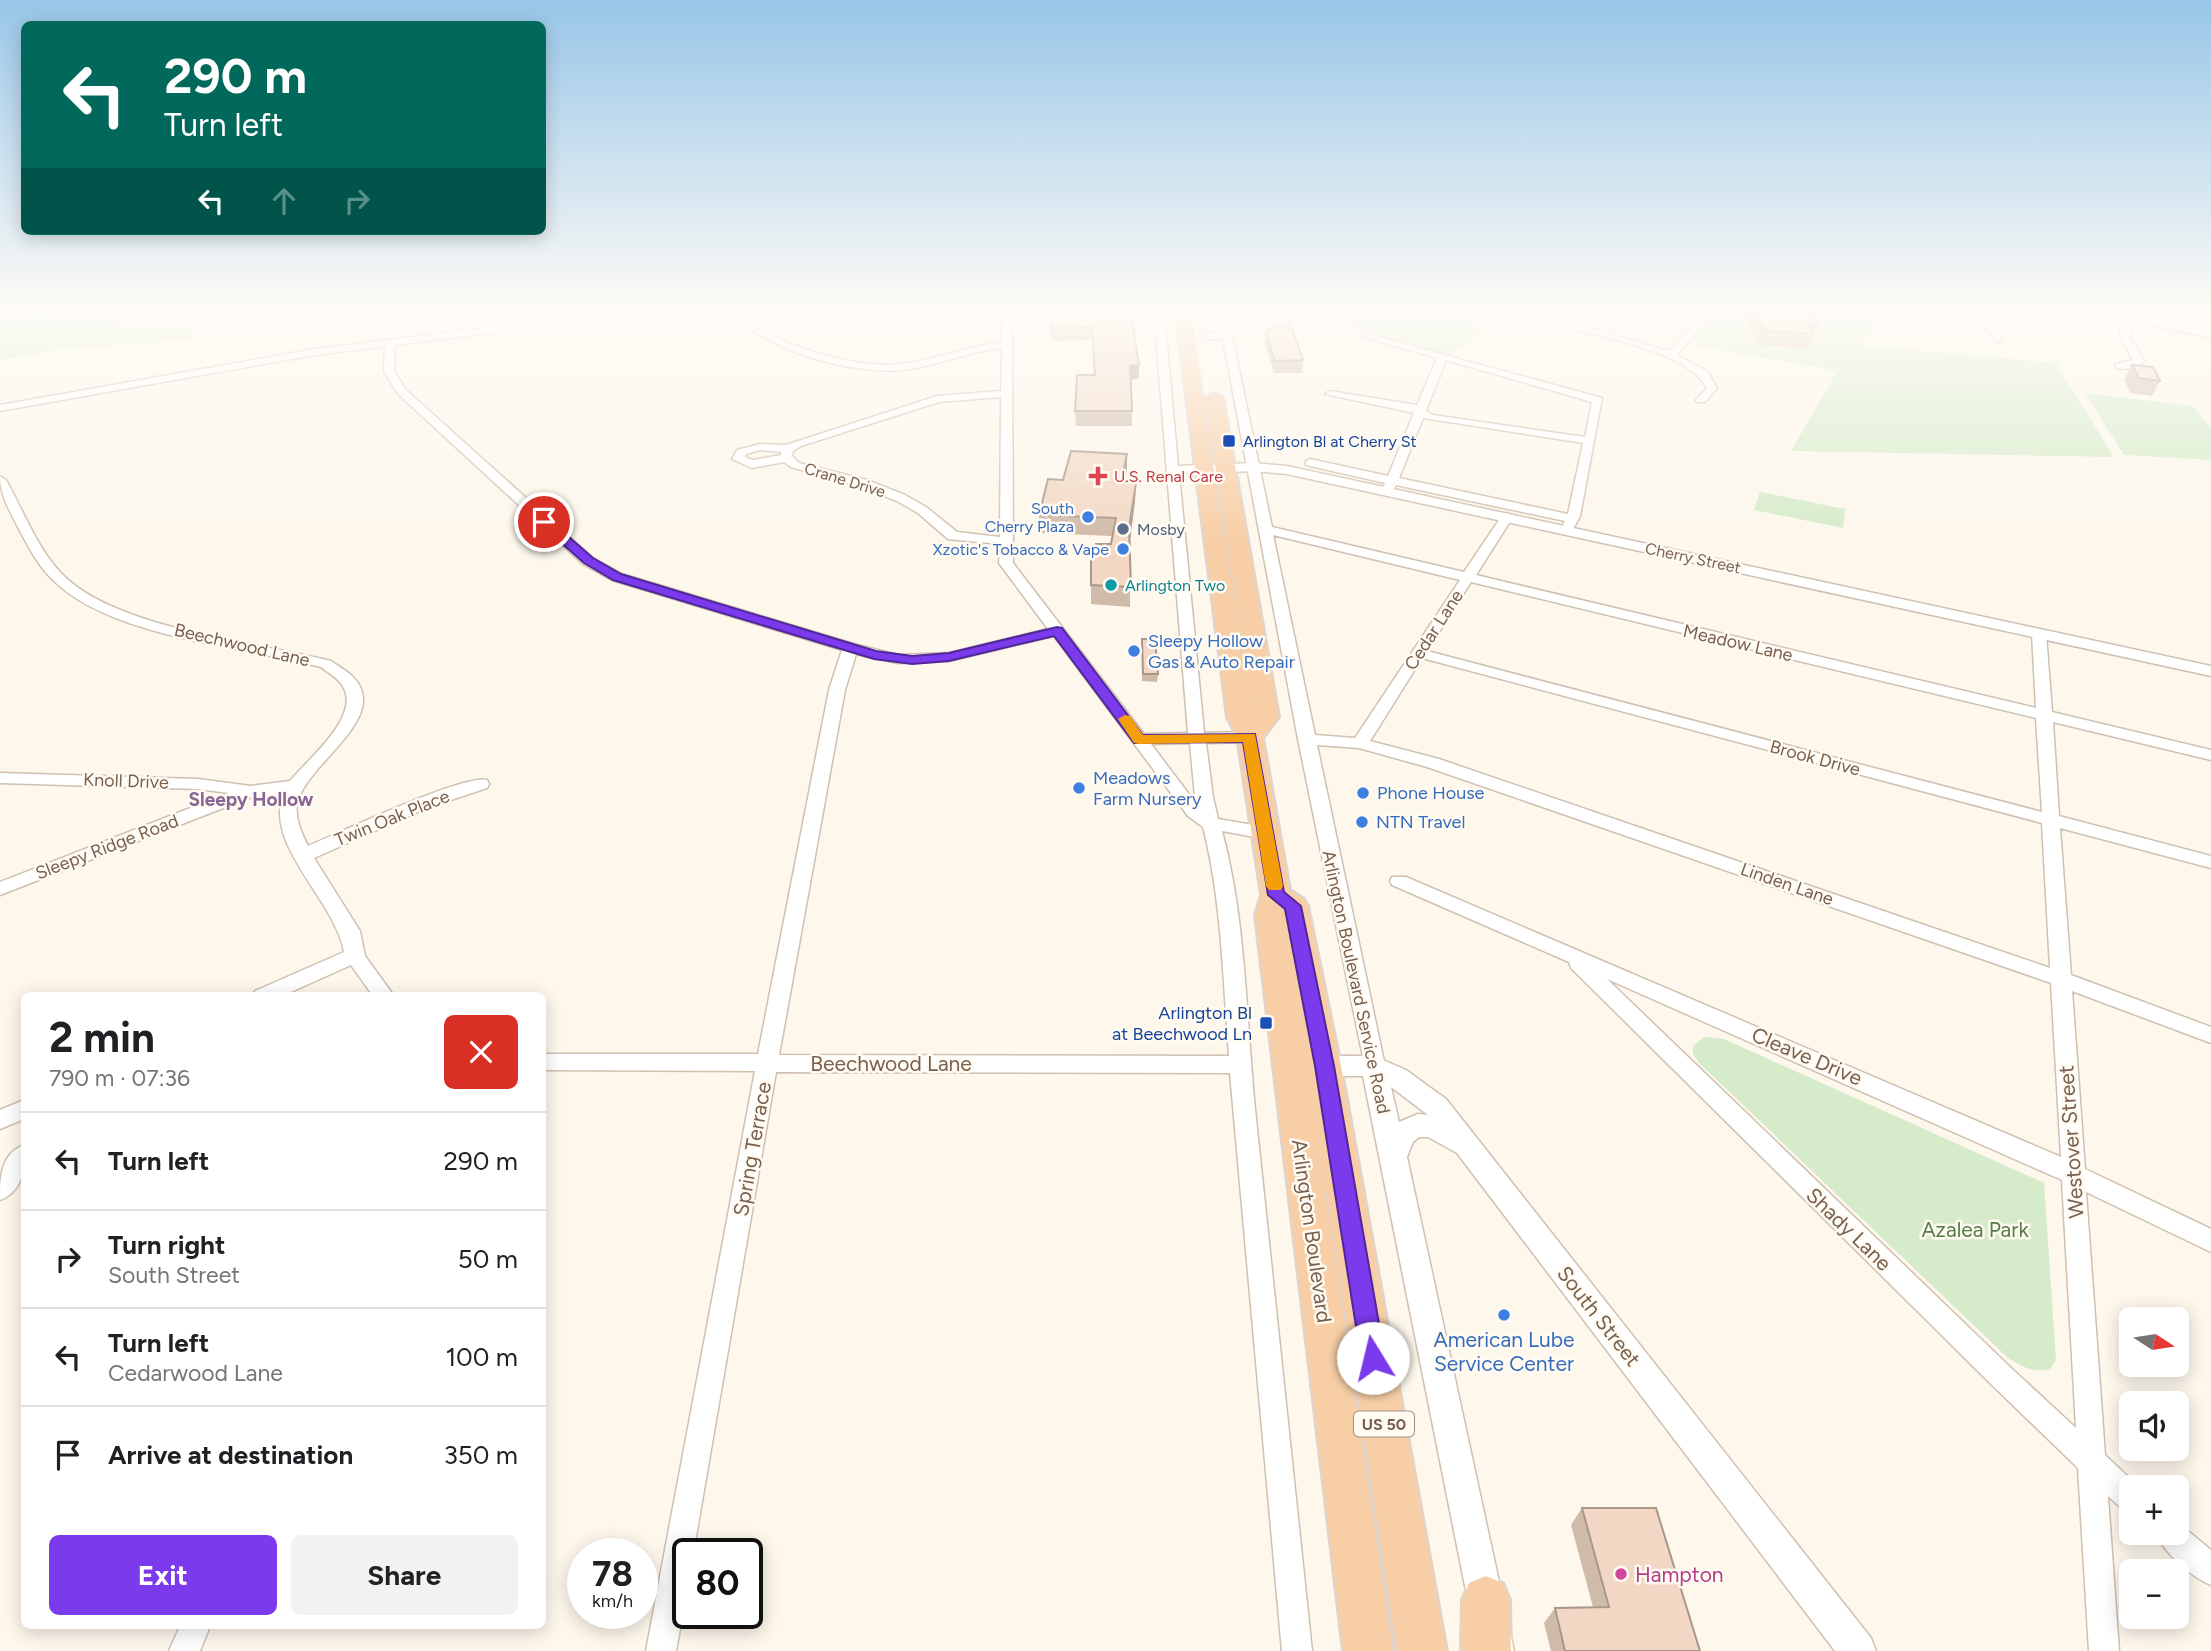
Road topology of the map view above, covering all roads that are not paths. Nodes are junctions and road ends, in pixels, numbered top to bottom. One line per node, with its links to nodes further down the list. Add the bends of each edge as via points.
1 (107, 389): 14 (street)
2 (400, 389): 30 (street, via 588,561 617,577)
3 (1006, 389): 11 (street)
4 (1165, 389): 20 (street)
5 (1198, 389): 19 (highway, Arlington Boulevard / US 50)
6 (1212, 389): 19 (highway, Arlington Boulevard / US 50)
7 (1238, 389): 18 (street, Arlington Boulevard Service Road)
8 (1430, 389): 15 (street)
9 (1557, 389): 16 (street, via 1598,400)
10 (1711, 389): 13 (street)
11 (1006, 394): 26 (street); 26 (street, Crane Drive, via 931,400 809,439 787,454 796,465 901,498 953,536)
12 (1330, 394): 15 (street)
13 (1701, 400)
14 (0, 408)
15 (1421, 412): 16 (street, via 1430,418); 22 (street)
16 (1590, 441): 24 (street)
17 (1310, 463): 22 (street, Cherry Street)
18 (1254, 467): 19 (street, Cherry Street); 22 (street, Cherry Street); 25 (street, Arlington Boulevard Service Road)
19 (1214, 468): 20 (street, Cherry Street); 34 (highway, Arlington Boulevard / US 50, via 1240,717)
20 (1173, 470): 37 (street)
21 (0, 480): 42 (street, Beechwood Lane, via 49,567 88,600 131,618 310,659 347,680 355,692 354,712 336,741)
22 (1389, 486): 23 (street, Cherry Street); 24 (street, Cherry Street)
23 (1507, 517): 24 (street, Cherry Street); 27 (street, Cedar Lane)
24 (1570, 525): 29 (street, Cherry Street)
25 (1265, 529): 27 (street, Meadow Lane); 35 (street, Arlington Boulevard Service Road)
26 (1004, 541): 28 (street, via 1006,563)
27 (1467, 578): 31 (street, Cedar Lane); 33 (street, Meadow Lane)
28 (1057, 631): 30 (street, via 932,659 898,659); 36 (street)
29 (2039, 634): 32 (street, Cherry Street); 33 (street, Westover Street)
30 (850, 648): 58 (street, Spring Terrace, via 837,690)
31 (1419, 653): 38 (street, Cedar Lane); 44 (street, Brook Drive)
32 (2211, 671)
33 (2044, 716): 39 (street, Meadow Lane); 44 (street, Westover Street)
34 (1250, 737): 37 (street); 46 (highway, Arlington Boulevard / US 50)
35 (1306, 738): 38 (street, Linden Lane); 61 (street, Arlington Boulevard Service Road)
36 (1139, 739): 37 (street); 45 (street, via 1194,811)
37 (1197, 739): 45 (street)
38 (1360, 743): 53 (street, Linden Lane, via 1574,810)
39 (2211, 755)
40 (0, 778): 43 (street, Knoll Drive, via 198,784)
41 (481, 784): 47 (street, Twin Oak Place, via 421,804)
42 (295, 786): 43 (street, Sleepy Ridge Road); 47 (street, Beechwood Lane, via 288,824)
43 (251, 791): 50 (street, Sleepy Ridge Road)
44 (2051, 820): 48 (street, Brook Drive); 53 (street, Westover Street)
45 (1210, 823): 46 (street); 59 (street, via 1223,873)
46 (1265, 833): 60 (highway, Arlington Boulevard / US 50, via 1276,895 1270,915)
47 (304, 855): 51 (street, Beechwood Lane, via 350,932)
48 (2211, 862)
49 (1399, 881): 52 (street, Cleave Drive)
50 (0, 889)
51 (355, 955): 54 (street); 55 (street, Beechwood Lane)
52 (1570, 955): 67 (street, Cleave Drive); 70 (street, Shady Lane)
53 (2061, 979): 56 (street, Linden Lane); 67 (street, Westover Street)
54 (271, 992)
55 (381, 992)
56 (2211, 1035)
57 (546, 1062): 58 (street, Beechwood Lane)
58 (767, 1063): 59 (street, Beechwood Lane); 77 (street, Spring Terrace)
59 (1240, 1065): 78 (street)
60 (1307, 1066): 61 (street, South Street); 79 (highway, Arlington Boulevard / US 50); 80 (highway, Arlington Boulevard / US 50)
61 (1374, 1066): 64 (street, Arlington Boulevard Service Road); 65 (street, South Street, via 1437,1107)
62 (21, 1110): 63 (street)
63 (0, 1120)
64 (1393, 1157): 65 (street, via 1405,1128 1424,1125 1443,1131); 74 (street, Arlington Boulevard Service Road)
65 (1479, 1159): 83 (street, South Street)
66 (21, 1160): 68 (street)
67 (2073, 1174): 69 (street, Cleave Drive); 70 (street, Westover Street)
68 (0, 1190)
69 (2211, 1241)
70 (2091, 1463): 71 (street, Shady Lane); 84 (street, Westover Street)
71 (2119, 1488)
72 (2183, 1545): 73 (street)
73 (2211, 1570)
74 (1486, 1600): 81 (highway); 82 (street, Arlington Boulevard Service Road)
75 (194, 1629): 76 (street)
76 (184, 1651)
77 (662, 1651)
78 (1297, 1651)
79 (1368, 1651)
80 (1422, 1651)
81 (1486, 1651)
82 (1496, 1651)
83 (1858, 1651)
84 (2104, 1651)

